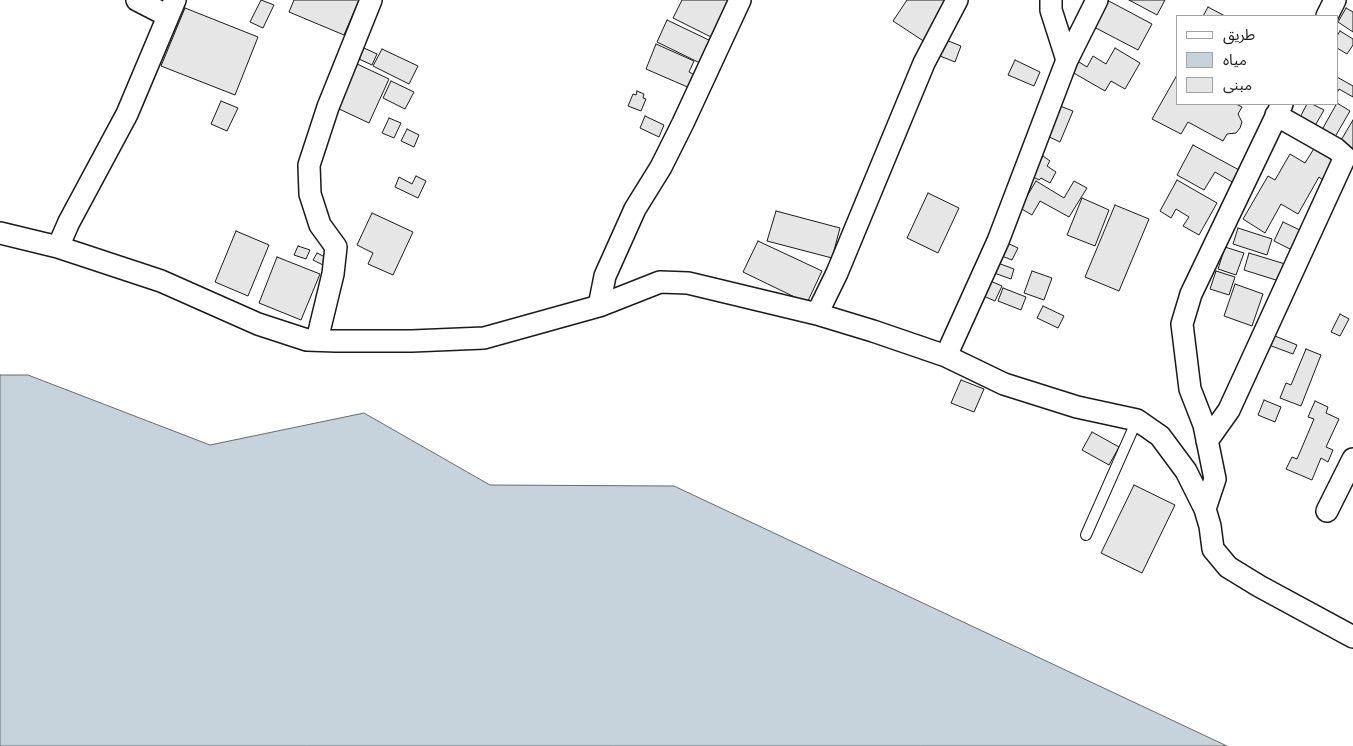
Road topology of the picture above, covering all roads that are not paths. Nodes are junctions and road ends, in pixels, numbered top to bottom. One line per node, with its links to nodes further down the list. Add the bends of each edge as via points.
1 (137, 0): 8 (street)
2 (371, 0): 16 (street, via 328,107 309,165 310,194 320,225 336,247)
3 (740, 0): 14 (street, via 679,132 635,208 605,276)
4 (957, 0): 15 (street, via 924,63)
5 (1051, 0): 10 (street, via 1051,10)
6 (1097, 0): 10 (street)
7 (1335, 0): 9 (street)
8 (171, 8): 13 (street, via 127,114)
9 (1328, 15)
10 (1067, 60): 17 (street, via 998,241)
11 (1279, 109): 19 (street, via 1191,294 1182,324 1190,390); 19 (street, via 1345,157 1229,410)
12 (0, 233): 13 (street)
13 (58, 247): 16 (street, via 161,281 258,324 307,340)
14 (599, 306): 15 (street, via 660,282 688,283); 16 (street, via 484,338)
15 (817, 314): 17 (street)
16 (317, 340)
17 (946, 356): 18 (street, via 1004,384 1077,407)
18 (1137, 420): 21 (street, via 1160,436 1186,471); 23 (lane)
19 (1207, 441): 21 (street, via 1215,479)
20 (1353, 459): 22 (street)
21 (1205, 509): 24 (street, via 1213,549 1228,567)
22 (1327, 511)
23 (1086, 535)
24 (1353, 637)

